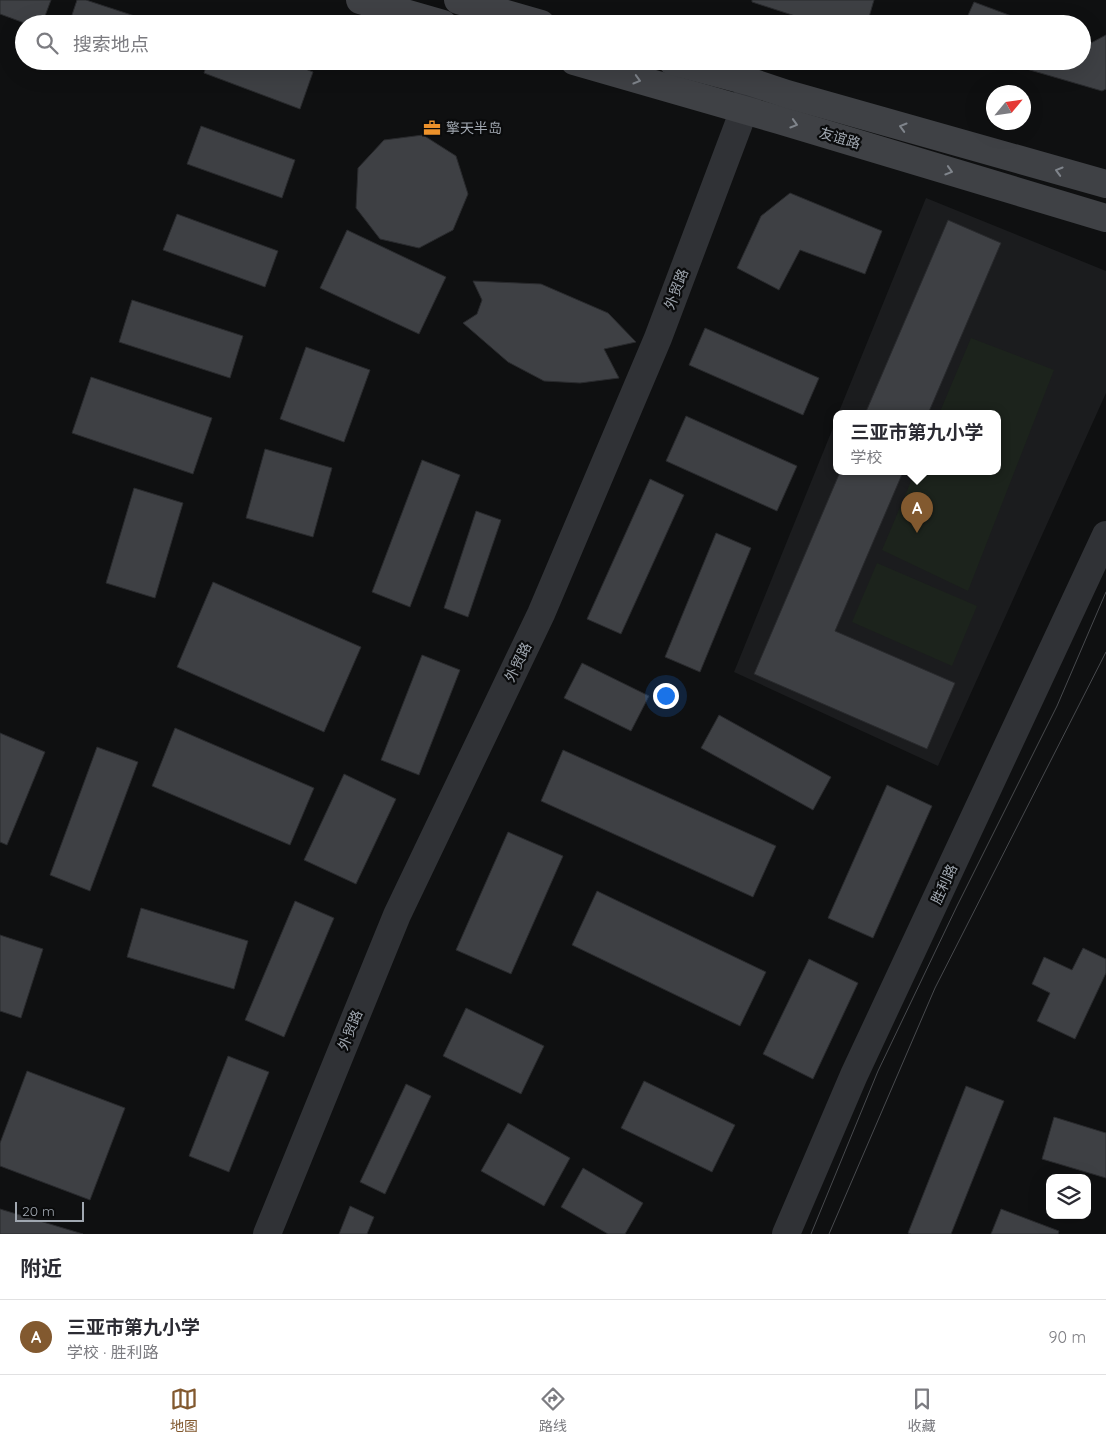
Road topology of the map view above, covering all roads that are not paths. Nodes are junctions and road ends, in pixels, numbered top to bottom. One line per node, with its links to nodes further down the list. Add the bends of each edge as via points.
1 (360, 0): 3 (main road)
2 (458, 0): 4 (main road)
3 (412, 15)
4 (510, 15)
5 (605, 70): 8 (main road, 友谊路, one-way to 8)
6 (706, 70): 7 (main road, 友谊路)
7 (751, 82): 8 (street, 外贸路); 9 (main road, 友谊路, one-way to 7)
8 (744, 110): 10 (main road, 友谊路, one-way to 10); 12 (street, 外贸路, via 658,338 541,614 397,915)
9 (1106, 184)
10 (1106, 218)
11 (1106, 535): 13 (street, 胜利路, via 854,1075)
12 (267, 1234)
13 (786, 1234)

